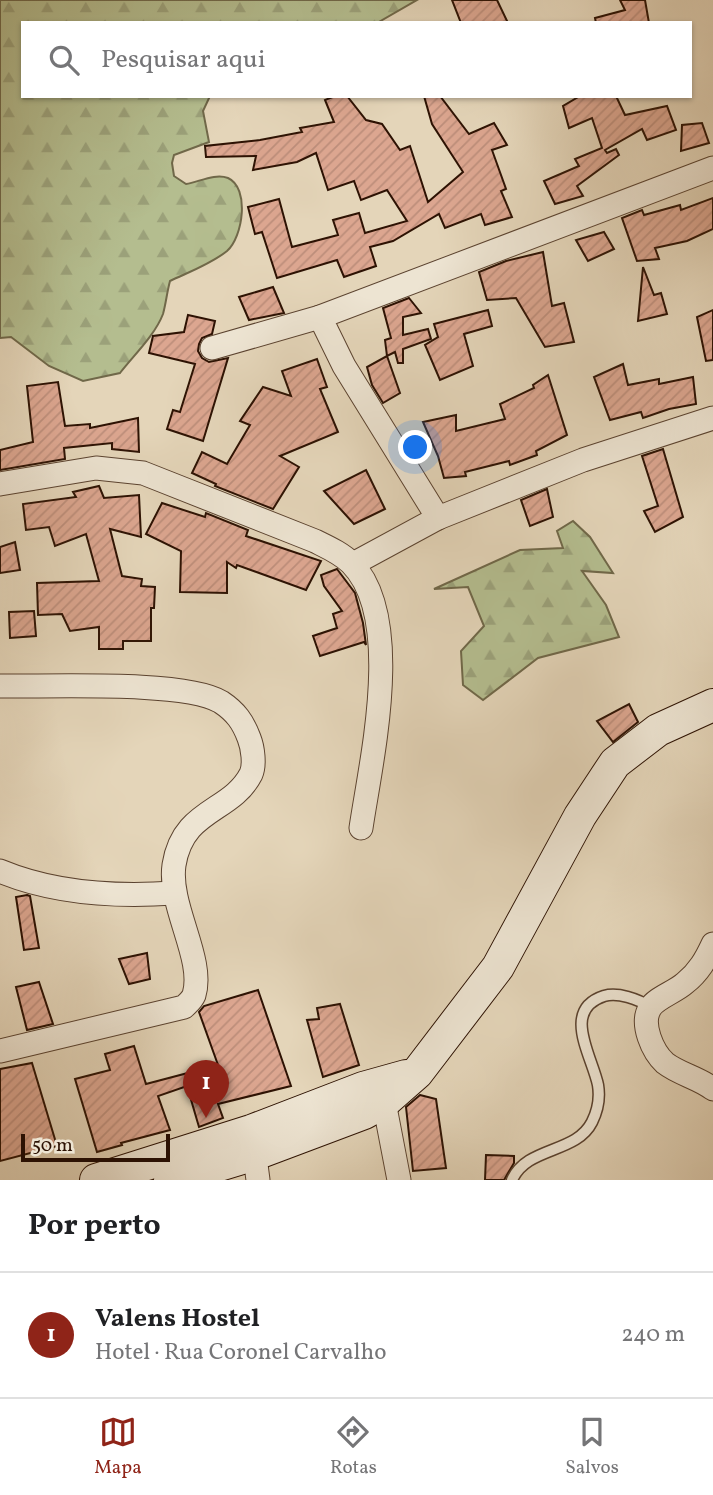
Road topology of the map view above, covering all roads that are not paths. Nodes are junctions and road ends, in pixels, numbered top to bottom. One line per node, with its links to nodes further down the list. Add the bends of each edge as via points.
1 (713, 168): 2 (street)
2 (320, 317): 3 (street); 6 (street, via 344,366)
3 (212, 348)
4 (713, 418): 6 (street, via 583,460)
5 (0, 484): 7 (street, via 96,468 143,473 314,541)
6 (438, 518): 7 (street)
7 (353, 564): 10 (street, via 372,596 382,667)
8 (0, 687): 12 (street, via 188,691 219,700 240,717 253,747 252,772 240,789 200,817 184,835 174,864)
9 (713, 705): 17 (main road, via 658,730 615,763 580,816 498,967 417,1073)
10 (361, 828)
11 (0, 871): 12 (street, via 90,893)
12 (174, 893): 15 (street, via 196,984 193,998 184,1007)
13 (713, 944): 14 (street, via 702,967)
14 (650, 1007): 16 (street, via 646,1019 656,1052 666,1063); 22 (lane, via 624,996 607,995 592,1001 582,1015 581,1031 598,1086 599,1102 592,1123 582,1135 531,1158)
15 (0, 1051)
16 (713, 1089)
17 (380, 1093): 18 (main road); 21 (street)
18 (255, 1155): 19 (main road); 20 (main road)
19 (96, 1180)
20 (170, 1180)
21 (399, 1180)
22 (512, 1180)

